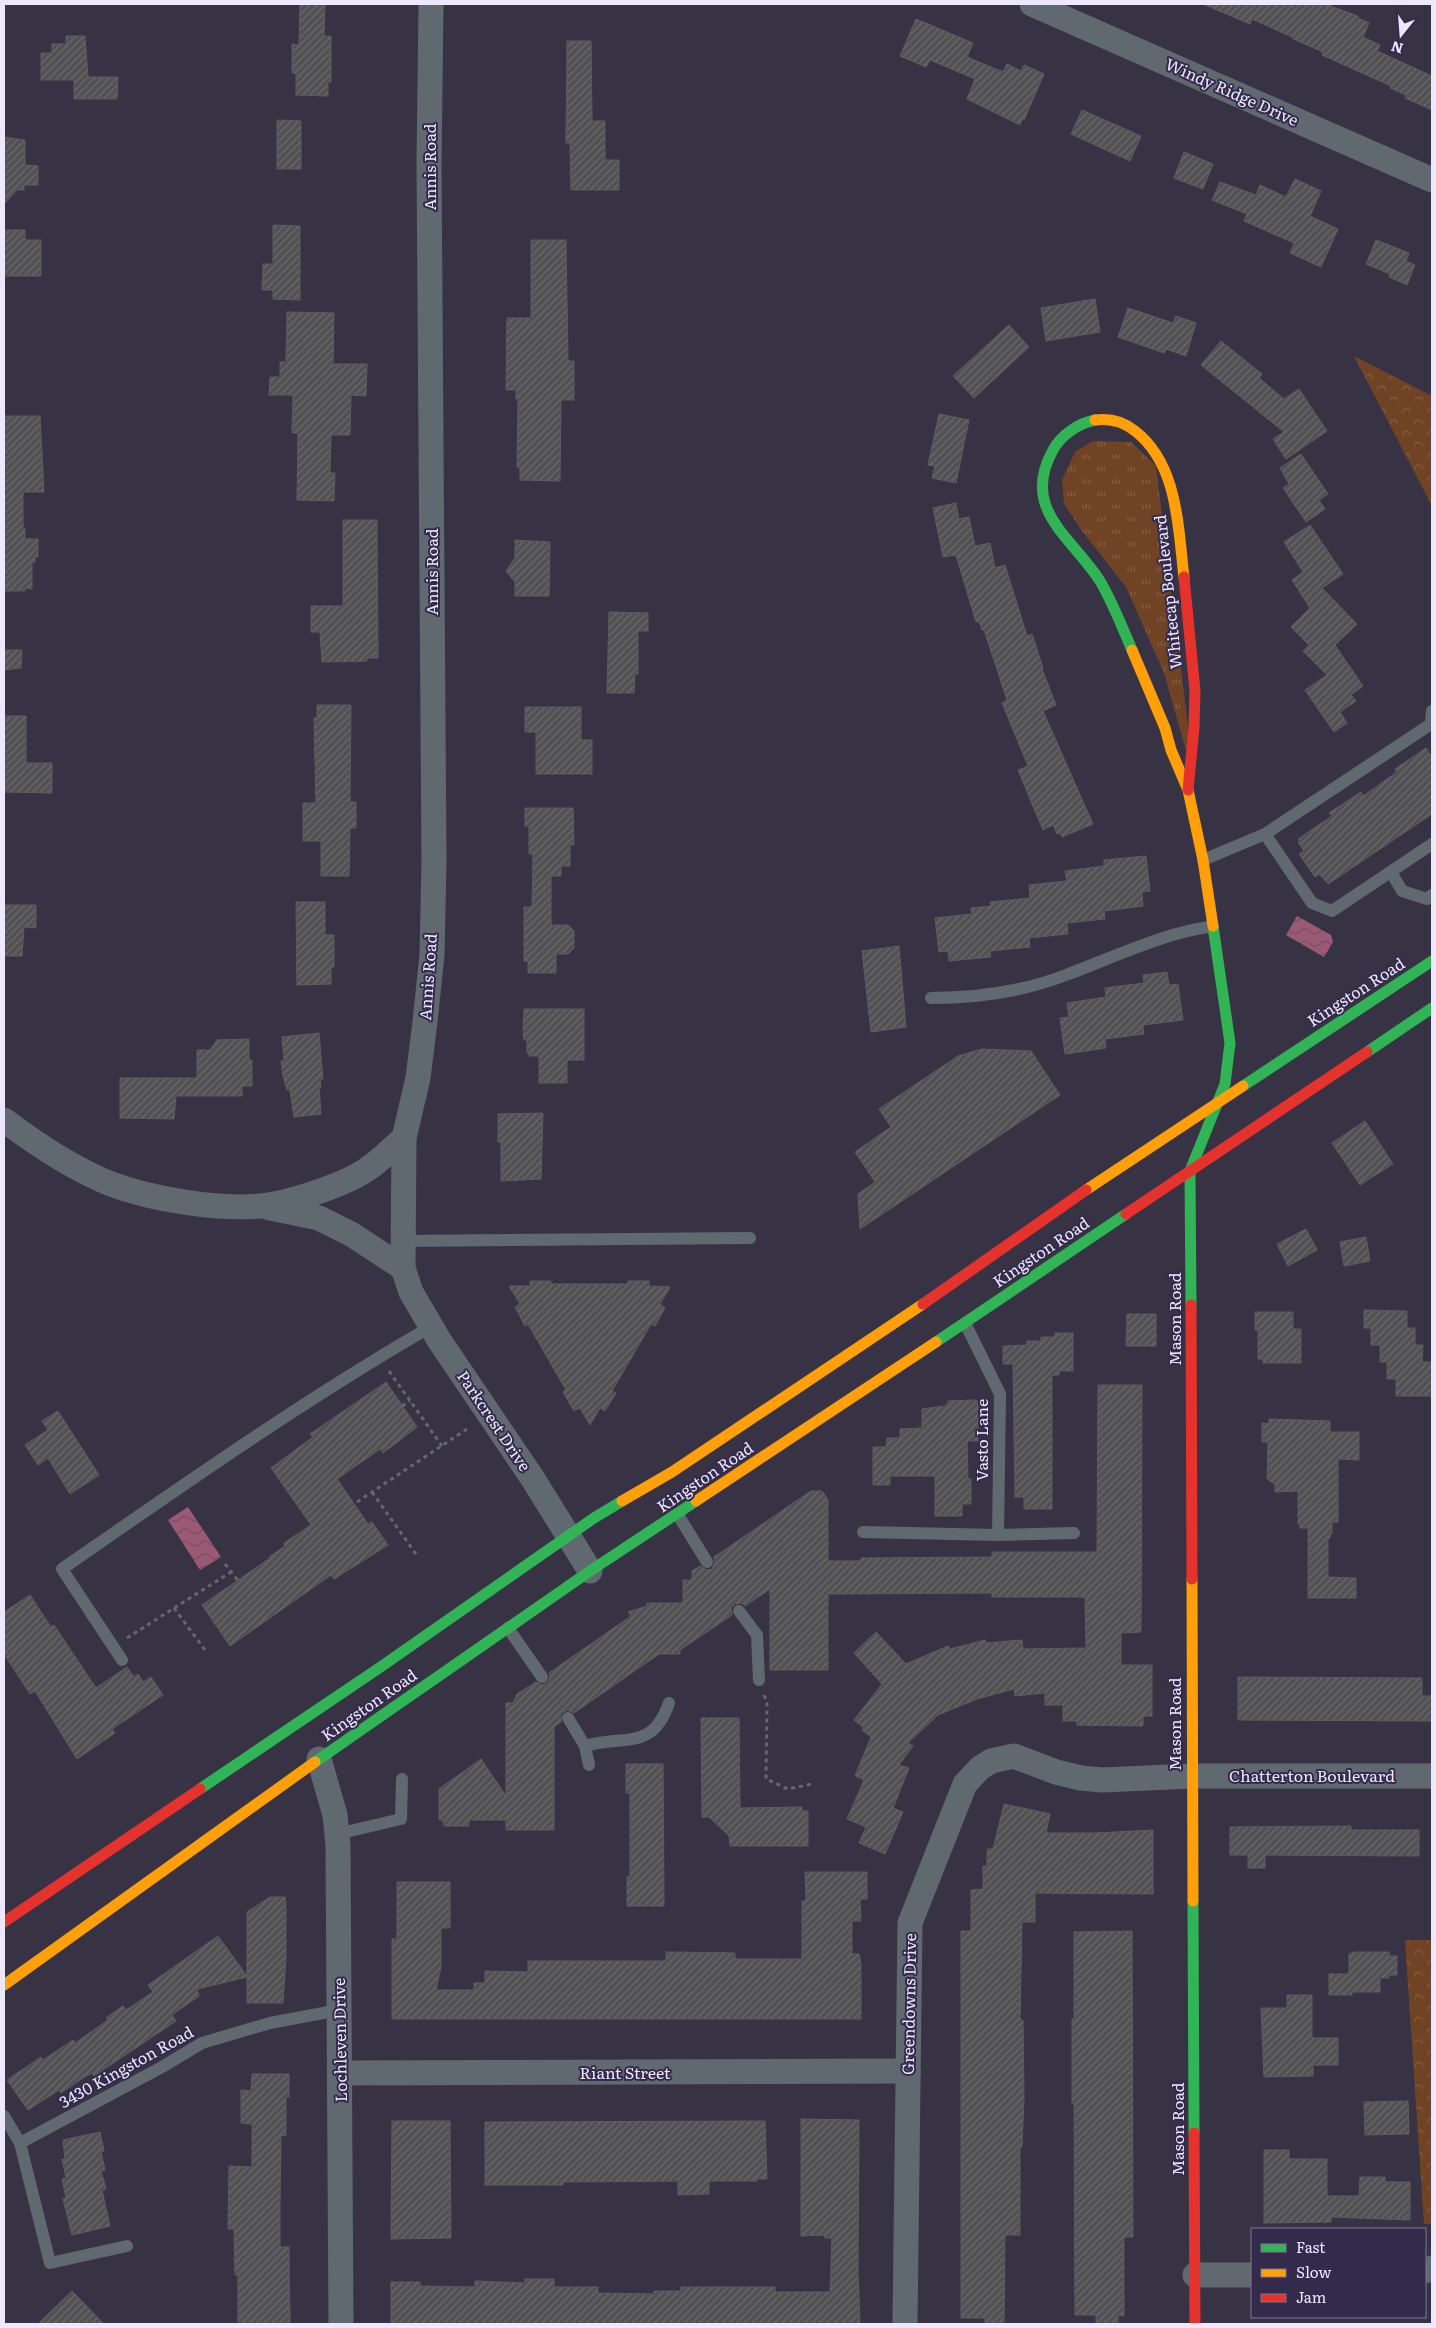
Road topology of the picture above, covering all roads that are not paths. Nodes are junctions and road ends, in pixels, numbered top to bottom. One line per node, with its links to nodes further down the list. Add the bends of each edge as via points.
1 (431, 4): 18 (street, Annis Road, via 432,955 418,1078)
2 (1032, 4): 3 (street, Windy Ridge Drive)
3 (1432, 180)
4 (1432, 711): 6 (lane, via 1431,724)
5 (1188, 790): 5 (main road, Whitecap Boulevard, via 1195,708 1176,508 1160,462 1142,435 1126,423 1096,418 1069,431 1048,453 1044,464 1044,505 1056,526 1102,584); 8 (main road, Whitecap Boulevard)
6 (1265, 834): 8 (lane); 9 (lane, via 1312,903 1332,911)
7 (1432, 844): 9 (lane)
8 (1204, 860): 11 (main road, Whitecap Boulevard)
9 (1391, 872): 10 (lane, via 1402,891 1427,898)
10 (1432, 895)
11 (1213, 927): 13 (lane, via 1143,944 1024,989 982,996); 15 (main road, Whitecap Boulevard, via 1230,1043 1225,1084)
12 (1432, 961): 15 (main road, Kingston Road)
13 (931, 998)
14 (1432, 1008): 19 (main road, Kingston Road)
15 (1218, 1103): 17 (main road, Whitecap Boulevard); 31 (main road, Kingston Road, via 1105,1176 672,1477 594,1518)
16 (4, 1120): 20 (street, via 42,1146 110,1183 179,1201)
17 (1208, 1127): 19 (main road, Mason Road)
18 (404, 1138): 20 (street, via 366,1170 301,1198); 22 (street, Parkcrest Drive)
19 (1190, 1171): 24 (main road, Kingston Road); 44 (main road, Mason Road)
20 (260, 1206): 23 (street, via 319,1218 351,1234)
21 (750, 1238): 22 (lane)
22 (402, 1241): 23 (street, Parkcrest Drive)
23 (403, 1268): 25 (street, Parkcrest Drive, via 411,1292)
24 (964, 1323): 27 (main road, Kingston Road); 30 (lane, Vasto Lane, via 1000,1394)
25 (432, 1326): 31 (street, Parkcrest Drive); 36 (lane, via 220,1459 62,1569)
26 (671, 1501): 27 (main road)
27 (678, 1515): 32 (lane); 33 (main road, Kingston Road)
28 (863, 1532): 30 (lane)
29 (1074, 1533): 30 (lane)
30 (998, 1535)
31 (569, 1536): 33 (street, Parkcrest Drive); 48 (main road, Kingston Road)
32 (707, 1562)
33 (590, 1571): 35 (main road, Kingston Road)
34 (738, 1611): 38 (lane, via 757,1635)
35 (508, 1628): 37 (lane); 42 (main road, Kingston Road)
36 (122, 1660)
37 (542, 1677)
38 (759, 1680)
39 (669, 1703): 41 (lane, via 664,1719 653,1731 633,1740 602,1741)
40 (568, 1718): 41 (lane)
41 (585, 1746): 43 (lane)
42 (319, 1759): 47 (street, Lochleven Drive); 49 (main road, Kingston Road)
43 (589, 1765)
44 (1192, 1776): 45 (street, Chatterton Boulevard); 51 (street, Greendowns Drive, via 1081,1778 1014,1756 992,1761 965,1784 910,1923); 56 (main road, Mason Road)
45 (1432, 1776)
46 (402, 1780): 47 (lane, via 401,1819)
47 (337, 1834): 50 (street, Lochleven Drive)
48 (4, 1922)
49 (4, 1985)
50 (340, 2010): 52 (street, Lochleven Drive); 54 (lane, 3430 Kingston Road, via 270,2023 202,2043)
51 (908, 2071): 52 (street, Riant Street); 59 (street, Greendowns Drive)
52 (341, 2073): 58 (street, Lochleven Drive)
53 (4, 2116): 54 (lane)
54 (20, 2143): 55 (lane, via 50,2263)
55 (127, 2246)
56 (1195, 2275): 57 (street); 60 (main road, Mason Road)
57 (1251, 2275)
58 (341, 2324)
59 (905, 2324)
60 (1195, 2324)

